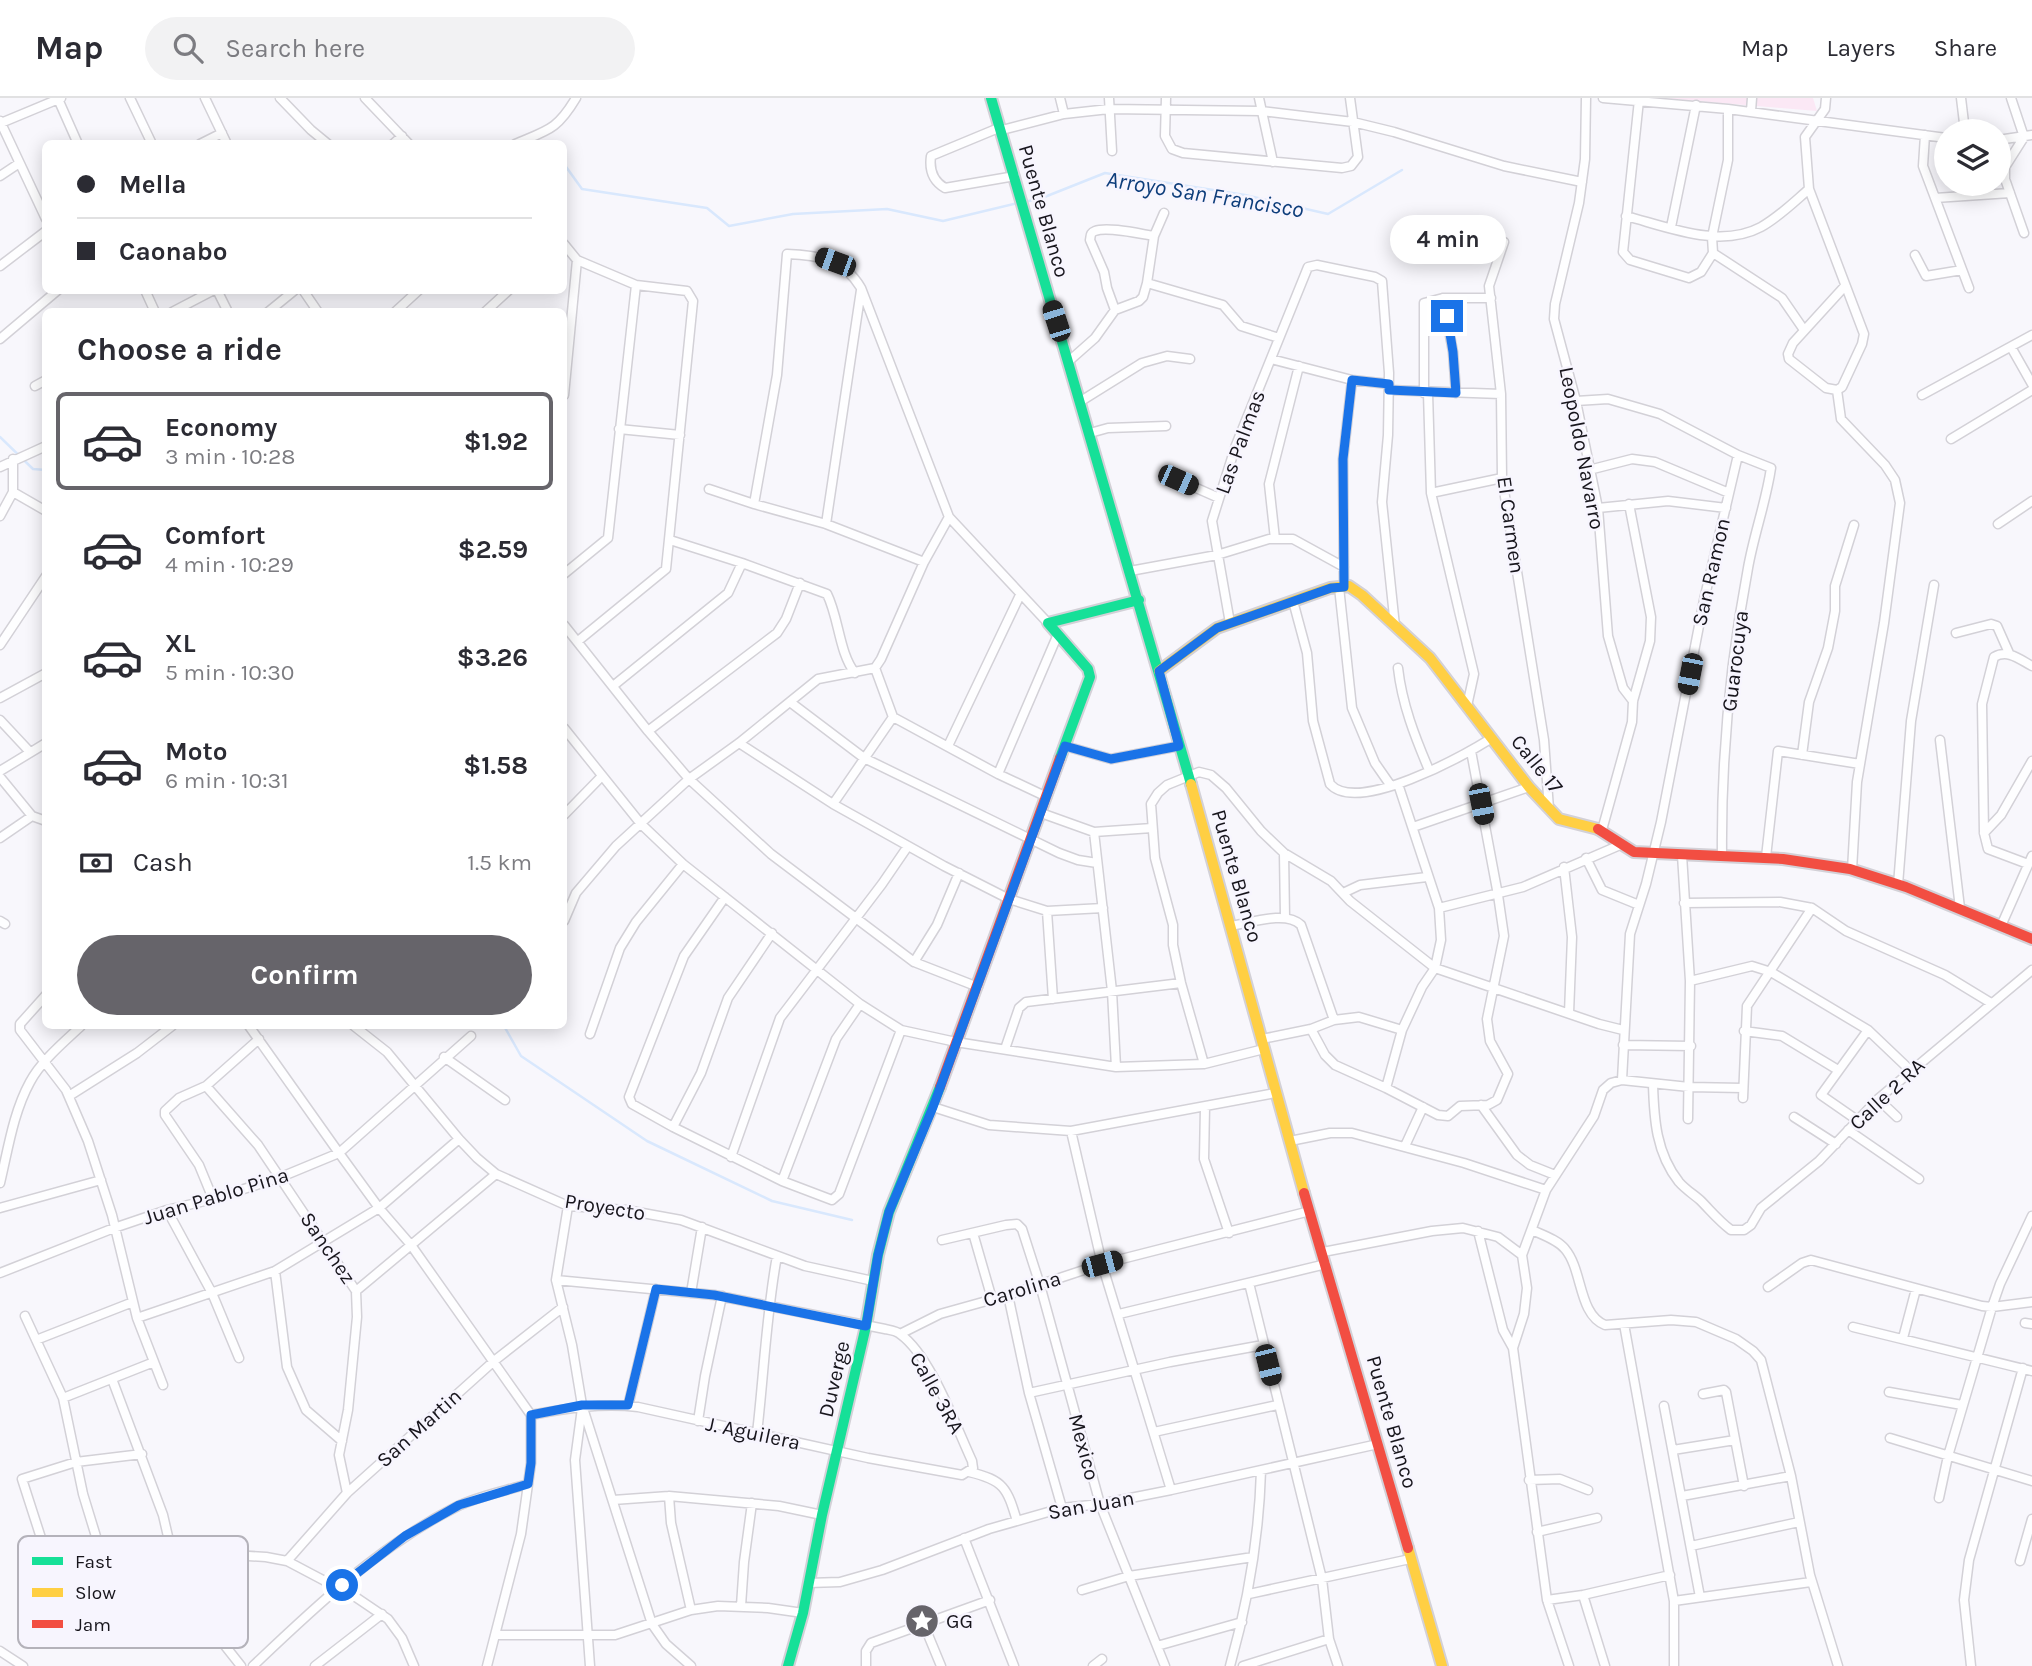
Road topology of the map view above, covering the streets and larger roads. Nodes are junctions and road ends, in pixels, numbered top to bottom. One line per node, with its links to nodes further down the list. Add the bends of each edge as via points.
1 (130, 98): 38 (street)
2 (205, 98): 32 (street)
3 (280, 98): 41 (street)
4 (365, 98): 34 (street)
5 (576, 98): 44 (street, via 561,121)
6 (991, 98): 31 (street, Puente Blanco)
7 (1059, 98): 26 (street)
8 (1109, 98): 23 (street)
9 (1166, 98): 21 (street)
10 (1259, 98): 24 (street)
11 (1350, 98): 30 (street)
12 (1586, 98): 51 (street, Leopoldo Navarro)
13 (1603, 98): 19 (street)
14 (1752, 98): 25 (street)
15 (1826, 98): 28 (street)
16 (1961, 98): 27 (street)
17 (2011, 98): 36 (street)
18 (60, 99): 29 (street); 37 (street)
19 (1639, 100): 20 (street); 58 (street)
20 (1696, 105): 22 (street); 59 (street)
21 (1167, 108): 23 (street); 24 (street); 47 (street, via 1165,136 1172,149)
22 (1728, 108): 25 (street); 63 (street, via 1728,160)
23 (1109, 110): 26 (street); 45 (street)
24 (1262, 111): 30 (street); 47 (street)
25 (1751, 111): 28 (street)
26 (1064, 114): 31 (street)
27 (1964, 119)
28 (1819, 120): 33 (street); 52 (street, via 1805,137)
29 (0, 122): 48 (street)
30 (1353, 122): 47 (street, via 1358,157 1351,166); 51 (street, via 1504,166)
31 (1001, 128): 50 (street, Puente Blanco); 50 (street, via 931,156 930,165 936,182 945,188)
32 (222, 133): 39 (street); 40 (street)
33 (1925, 135): 35 (street); 55 (street, via 1922,161)
34 (401, 136): 42 (street); 43 (street)
35 (1934, 136)
36 (2028, 136): 46 (street)
37 (76, 140)
38 (150, 140)
39 (208, 140)
40 (225, 140)
41 (323, 140)
42 (397, 140)
43 (405, 140)
44 (528, 140)
45 (1112, 151)
46 (2011, 160)
47 (1273, 162)
48 (18, 164): 49 (street); 56 (street)
49 (0, 176)
50 (1015, 176): 95 (street, Puente Blanco)
51 (1582, 182): 110 (street, Leopoldo Navarro, via 1555,304)
52 (1809, 189): 63 (street, via 1760,228); 73 (street)
53 (1965, 196): 55 (street)
54 (2011, 196): 60 (street)
55 (1935, 198): 70 (street)
56 (42, 211)
57 (1164, 213): 62 (street)
58 (1626, 216): 59 (street); 66 (street, via 1623,252 1630,260 1689,278 1701,272)
59 (1671, 228): 63 (street)
60 (2025, 233)
61 (42, 234): 69 (street)
62 (1154, 236): 71 (street); 87 (street, via 1103,230 1091,235)
63 (1712, 237): 66 (street)
64 (1504, 242): 82 (street, El Carmen, via 1489,286)
65 (567, 247): 68 (street)
66 (1713, 253): 88 (street, via 1782,298)
67 (1915, 255): 70 (street, via 1926,276)
68 (578, 260): 72 (street); 96 (street)
69 (0, 266)
70 (1962, 270): 75 (street)
71 (1147, 282): 87 (street, via 1139,301); 90 (street, via 1223,305 1241,326)
72 (636, 285): 112 (street); 114 (street, via 687,291 693,302)
73 (1845, 286): 88 (street); 103 (street, via 1864,334)
74 (861, 288): 129 (street, via 855,277 835,262 815,255 787,254 777,375); 135 (street); 136 (street)
75 (1969, 288)
76 (53, 294): 91 (street)
77 (208, 294): 83 (street)
78 (290, 294): 84 (street)
79 (415, 294): 85 (street)
80 (505, 294): 86 (street)
81 (1443, 298): 82 (street); 105 (street, via 1426,301 1423,306); 106 (street)
82 (1491, 298): 107 (street, El Carmen)
83 (180, 308)
84 (273, 308)
85 (399, 308)
86 (489, 308)
87 (1115, 310): 95 (street, via 1095,338)
88 (1804, 330): 103 (street, via 1793,343 1789,359 1826,388)
89 (2032, 335): 92 (street)
90 (1279, 338): 94 (street, Las Palmas); 102 (street, Las Palmas, via 1308,267 1375,277 1382,281)
91 (0, 339)
92 (2011, 347): 100 (street); 108 (street)
93 (1190, 359): 109 (street, via 1167,356 1142,363)
94 (1271, 359): 97 (street); 127 (street, Las Palmas)
95 (1069, 361): 109 (street, Puente Blanco)
96 (567, 366)
97 (1299, 366): 98 (street); 139 (street, via 1269,484)
98 (1352, 380): 102 (street); 144 (street, via 1343,459)
99 (42, 382): 101 (street)
100 (2032, 384)
101 (35, 386)
102 (1389, 387): 105 (street); 156 (street, via 1381,502)
103 (1837, 390): 190 (street, via 1841,419 1895,480 1900,514)
104 (2032, 390): 115 (street)
105 (1426, 393): 106 (street); 125 (street)
106 (1456, 393): 107 (street)
107 (1501, 394): 121 (street, El Carmen)
108 (1922, 396)
109 (1080, 401): 113 (street, Puente Blanco)
110 (1576, 401): 117 (street, via 1608,399 1660,414); 120 (street, Leopoldo Navarro)
111 (1166, 426): 113 (street)
112 (619, 429): 114 (street); 146 (street, via 608,538)
113 (1090, 433): 145 (street, Puente Blanco)
114 (680, 435): 140 (street)
115 (1951, 439)
116 (42, 448): 118 (street)
117 (1738, 455): 126 (street, San Ramon); 221 (street, Guarocuya, via 1771,468 1748,566 1733,661 1721,788)
118 (13, 459): 119 (street); 124 (street)
119 (0, 467)
120 (1589, 470): 126 (street, via 1632,459 1655,462); 131 (street, Leopoldo Navarro)
121 (1502, 478): 125 (street); 203 (street, El Carmen, via 1544,740)
122 (1178, 480): 127 (street)
123 (709, 489): 129 (street)
124 (13, 492): 133 (street); 134 (street)
125 (1432, 493): 173 (street, via 1474,674)
126 (1729, 493): 132 (street, San Ramon)
127 (1219, 498): 141 (street, Las Palmas, via 1212,521)
128 (2032, 501): 137 (street)
129 (754, 504): 136 (street)
130 (1629, 504): 131 (street); 132 (street, via 1668,501); 171 (street, via 1651,617 1650,641)
131 (1598, 508): 171 (street, Leopoldo Navarro, via 1608,636 1623,688)
132 (1726, 508): 219 (street, San Ramon)
133 (42, 509)
134 (0, 516)
135 (949, 517): 142 (street); 151 (street)
136 (826, 524): 142 (street)
137 (1998, 524)
138 (1854, 525): 187 (street, via 1835,586 1828,648 1810,702)
139 (1275, 539): 141 (street); 144 (street, via 1293,538)
140 (670, 540): 143 (street); 160 (street, via 666,569)
141 (1217, 555): 145 (street); 155 (street, Las Palmas)
142 (924, 562): 164 (street)
143 (742, 563): 147 (street); 169 (street, via 728,593)
144 (1344, 567): 149 (street)
145 (1130, 571): 152 (street, Puente Blanco)
146 (567, 572)
147 (800, 583): 167 (street, via 827,594 848,665); 176 (street, via 777,633)
148 (1934, 585): 231 (street, via 1911,720)
149 (1341, 587): 153 (street); 156 (street, Calle 17, via 1349,586 1362,595); 198 (street, via 1352,708 1375,764)
150 (42, 589): 161 (street)
151 (1020, 595): 154 (street); 182 (street)
152 (1139, 600): 154 (street); 166 (street, Puente Blanco)
153 (1293, 601): 155 (street); 198 (street, via 1307,653 1313,721 1330,784 1340,792 1367,793)
154 (1048, 623): 159 (street)
155 (1230, 624): 166 (street, via 1217,628)
156 (1395, 626): 173 (street, Calle 17, via 1430,658)
157 (567, 628): 160 (street)
158 (1956, 633): 162 (street, via 1997,626)
159 (1058, 635): 183 (street, Duverge, via 1090,672); 193 (street)
160 (578, 641): 169 (street)
161 (0, 645)
162 (2005, 653): 163 (street); 213 (street, via 1994,657 1982,704)
163 (2032, 666)
164 (875, 667): 167 (street); 174 (street)
165 (1398, 668): 191 (street, via 1406,711)
166 (1159, 671): 184 (street, Puente Blanco)
167 (855, 673): 172 (street, via 818,679)
168 (42, 675): 170 (street)
169 (613, 687): 176 (street)
170 (0, 698)
171 (1633, 701): 211 (street, via 1632,722)
172 (790, 702): 180 (street); 188 (street)
173 (1467, 706): 178 (street, Calle 17)
174 (892, 717): 182 (street); 188 (street)
175 (0, 720): 185 (street)
176 (648, 731): 197 (street)
177 (567, 732): 194 (street)
178 (1492, 738): 186 (street); 199 (street, Calle 17)
179 (1940, 740): 241 (street)
180 (739, 743): 197 (street); 201 (street)
181 (42, 745): 185 (street)
182 (948, 746): 193 (street)
183 (1065, 746): 184 (street, via 1111,759); 200 (street, Duverge)
184 (1179, 746): 195 (street, Puente Blanco)
185 (29, 751): 192 (street)
186 (1471, 751): 191 (street); 202 (street)
187 (1802, 755): 190 (street); 222 (street, via 1778,751)
188 (864, 758): 201 (street); 215 (street)
189 (2032, 761): 213 (street, via 2001,814)
190 (1860, 764): 228 (street)
191 (1429, 770): 198 (street)
192 (0, 771)
193 (998, 774): 200 (street)
194 (602, 776): 204 (street); 208 (street)
195 (1188, 776): 210 (street, via 1158,793 1152,804); 218 (street, via 1199,772 1211,775); 246 (street, Puente Blanco)
196 (0, 777): 206 (street)
197 (689, 779): 208 (street); 244 (street, via 771,854)
198 (1395, 785): 209 (street)
199 (1529, 787): 202 (street); 203 (street, Calle 17)
200 (1047, 796): 205 (street, Duverge)
201 (833, 804): 217 (street)
202 (1481, 804): 209 (street); 233 (street)
203 (1549, 809): 211 (street, Calle 17, via 1559,819)
204 (567, 812)
205 (1041, 813): 212 (street); 215 (street, Duverge)
206 (32, 816): 207 (street); 214 (street)
207 (42, 820)
208 (641, 824): 226 (street); 243 (street, via 576,893)
209 (1413, 827): 230 (street)
210 (1152, 828): 212 (street); 256 (street)
211 (1602, 830): 216 (street, Calle 17)
212 (1094, 832): 225 (street)
213 (1983, 833): 224 (street, via 1988,849)
214 (0, 838)
215 (1032, 839): 225 (street, via 1059,853); 235 (street, Duverge)
216 (1620, 845): 219 (street, Calle 17); 223 (street)
217 (908, 846): 229 (street); 244 (street)
218 (1284, 853): 232 (street); 245 (street)
219 (1653, 855): 220 (street, Calle 17); 237 (street, San Ramon)
220 (1682, 855): 221 (street, Calle 17); 236 (street)
221 (1722, 856): 222 (street, Calle 17)
222 (1766, 857): 228 (street, Calle 17)
223 (1586, 859): 227 (street); 237 (street, via 1602,890)
224 (2030, 860): 247 (street)
225 (1097, 863): 238 (street)
226 (683, 864): 234 (street); 276 (street, via 620,948)
227 (1564, 867): 233 (street); 264 (street, via 1572,937)
228 (1852, 870): 231 (street, Calle 17)
229 (959, 873): 235 (street); 250 (street, via 937,925)
230 (1427, 877): 232 (street, via 1360,885); 239 (street)
231 (1898, 886): 241 (street, Calle 17)
232 (1343, 893): 251 (street)
233 (1498, 895): 239 (street); 258 (street, via 1504,936)
234 (725, 897): 248 (street); 310 (street, via 684,956 629,1097 632,1104)
235 (1009, 899): 242 (street); 257 (street, Duverge)
236 (1684, 903): 240 (street, via 1780,902); 255 (street)
237 (1639, 905): 273 (street, San Ramon, via 1630,934)
238 (1103, 908): 242 (street); 259 (street)
239 (1438, 908): 251 (street, via 1441,940)
240 (1812, 908): 254 (street); 262 (street, via 1846,931 1945,975)
241 (1960, 908): 247 (street, Calle 17)
242 (1047, 911): 261 (street)
243 (567, 914)
244 (856, 917): 250 (street); 252 (street)
245 (1285, 918): 246 (street); 265 (street, via 1301,925)
246 (1230, 926): 280 (street, Puente Blanco)
247 (2001, 926): 249 (street, Calle 17)
248 (772, 933): 252 (street); 310 (street, via 728,998 701,1073)
249 (2032, 939)
250 (914, 962): 257 (street)
251 (1435, 968): 258 (street); 272 (street)
252 (818, 969): 263 (street); 318 (street, via 780,1018)
253 (2032, 970): 262 (street, Calle 2 RA)
254 (1771, 972): 255 (street, via 1752,966); 274 (street); 275 (street, via 1746,1006)
255 (1690, 981): 282 (street)
256 (1181, 983): 259 (street); 286 (street)
257 (978, 987): 279 (street, Duverge)
258 (1495, 988): 264 (street); 302 (street, via 1487,1019 1490,1041 1508,1074 1497,1100)
259 (1112, 991): 261 (street); 287 (street)
260 (42, 999): 285 (street, via 20,1024 20,1030)
261 (1053, 999): 283 (street, via 1022,1003)
262 (1991, 1003): 289 (street, Calle 2 RA)
263 (860, 1004): 271 (street); 324 (street, via 836,1039)
264 (1569, 1013): 273 (street)
265 (1334, 1020): 270 (street); 272 (street, via 1359,1017)
266 (78, 1029): 285 (street)
267 (168, 1029): 298 (street)
268 (251, 1029): 278 (street)
269 (358, 1029): 293 (street, Proyecto, via 387,1052)
270 (1311, 1029): 280 (street); 295 (street, via 1335,1065)
271 (901, 1030): 279 (street); 324 (street, via 836,1198)
272 (1402, 1030): 295 (street)
273 (1623, 1030): 281 (street, San Ramon)
274 (1868, 1030): 288 (street); 289 (street)
275 (1744, 1031): 288 (street, via 1782,1036); 296 (street)
276 (590, 1034)
277 (471, 1036): 284 (street, Juan Pablo Pina)
278 (259, 1039): 292 (street); 317 (street)
279 (956, 1042): 283 (street); 303 (street, Duverge)
280 (1263, 1044): 286 (street); 297 (street, Puente Blanco)
281 (1623, 1045): 282 (street); 290 (street, San Ramon)
282 (1690, 1046): 294 (street)
283 (1005, 1049): 287 (street)
284 (444, 1057): 293 (street, Juan Pablo Pina); 301 (street)
285 (46, 1062): 298 (street); 325 (street, via 23,1097)
286 (1204, 1064): 287 (street)
287 (1116, 1068)
288 (1838, 1070): 309 (street, via 1821,1097)
289 (1910, 1070): 300 (street, Calle 2 RA)
290 (1622, 1080): 291 (street); 320 (street, via 1603,1090 1594,1116)
291 (1653, 1084): 294 (street); 315 (street, Calle 2 RA, via 1655,1126 1669,1167 1731,1230 1745,1230 1765,1205)
292 (206, 1086): 321 (street, Sanchez); 327 (street, via 179,1098 165,1115 204,1173)
293 (413, 1086): 313 (street, Proyecto); 317 (street, Juan Pablo Pina)
294 (1689, 1087): 296 (street); 308 (street)
295 (1386, 1088): 305 (street)
296 (1743, 1088): 299 (street)
297 (1276, 1093): 304 (street); 314 (street, Puente Blanco)
298 (69, 1096): 323 (street)
299 (1743, 1098)
300 (1878, 1099): 307 (street); 309 (street, Calle 2 RA)
301 (505, 1100)
302 (1481, 1105): 305 (street, via 1461,1105 1448,1116); 320 (street, via 1517,1154)
303 (933, 1107): 312 (street, via 989,1125); 350 (street, Duverge, via 889,1212)
304 (1205, 1107): 312 (street); 339 (street, via 1204,1159)
305 (1423, 1107): 316 (street)
306 (1794, 1117): 315 (street)
307 (1897, 1117)
308 (1688, 1119)
309 (1857, 1120): 311 (street, Calle 2 RA)
310 (673, 1128): 318 (street)
311 (1848, 1130): 315 (street, Calle 2 RA); 322 (street)
312 (1071, 1131): 346 (street)
313 (459, 1139): 319 (street, Proyecto); 330 (street)
314 (1290, 1141): 316 (street, via 1352,1133); 332 (street, Puente Blanco)
315 (1836, 1144)
316 (1405, 1146): 326 (street)
317 (338, 1153): 321 (street, Juan Pablo Pina); 330 (street)
318 (731, 1157): 324 (street)
319 (496, 1174): 328 (street, Proyecto); 342 (street)
320 (1555, 1175): 326 (street)
321 (281, 1178): 327 (street, Juan Pablo Pina); 341 (street, Sanchez)
322 (1919, 1179)
323 (101, 1180): 329 (street); 335 (street)
324 (782, 1181)
325 (0, 1182)
326 (1546, 1191): 336 (street)
327 (213, 1199): 331 (street, Juan Pablo Pina)
328 (568, 1206): 334 (street, Proyecto, via 649,1213); 349 (street)
329 (0, 1208)
330 (379, 1208): 341 (street); 342 (street)
331 (167, 1210): 335 (street, Juan Pablo Pina); 357 (street)
332 (1310, 1211): 339 (street, Carolina); 345 (street, Puente Blanco)
333 (2032, 1216): 366 (street)
334 (702, 1227): 344 (street, Proyecto); 358 (street)
335 (114, 1228): 348 (street, Juan Pablo Pina); 363 (street)
336 (1532, 1230): 343 (street); 370 (street, via 1564,1247 1599,1322)
337 (1478, 1231): 343 (street, via 1498,1237); 345 (street, via 1432,1231); 377 (street, via 1503,1330)
338 (972, 1233): 340 (street); 352 (street, Mexico, via 1017,1224 1023,1228); 361 (street)
339 (1229, 1233): 346 (street, Carolina)
340 (942, 1240)
341 (324, 1242): 347 (street); 356 (street, Sanchez)
342 (411, 1245): 356 (street); 380 (street)
343 (1522, 1255): 377 (street, via 1527,1288)
344 (777, 1256): 350 (street, Proyecto); 365 (street)
345 (1325, 1258): 351 (street); 403 (street, Puente Blanco)
346 (1102, 1264): 352 (street, Carolina); 367 (street)
347 (275, 1271): 357 (street); 402 (street, via 287,1367 306,1410)
348 (0, 1273)
349 (556, 1280): 354 (street, Calle 3RA); 364 (street)
350 (873, 1281): 371 (street, Duverge)
351 (1249, 1283): 367 (street); 376 (street)
352 (1040, 1285): 359 (street, Carolina); 385 (street, Mexico)
353 (1768, 1287): 355 (street, via 1811,1260)
354 (656, 1289): 358 (street, Calle 3RA); 392 (street)
355 (1916, 1289): 366 (street); 374 (street)
356 (356, 1291): 402 (street, Sanchez)
357 (212, 1293): 369 (street); 379 (street)
358 (691, 1293): 360 (street, Calle 3RA)
359 (1008, 1295): 361 (street, Carolina); 388 (street)
360 (722, 1296): 365 (street, Calle 3RA); 397 (street)
361 (992, 1299): 373 (street, Carolina, via 940,1314)
362 (2032, 1301): 366 (street)
363 (133, 1302): 369 (street); 375 (street)
364 (563, 1307): 380 (street, San Martin); 391 (street)
365 (768, 1307): 371 (street, Calle 3RA); 398 (street)
366 (1993, 1307): 378 (street)
367 (1119, 1314): 383 (street)
368 (25, 1315): 375 (street)
369 (136, 1318): 381 (street)
370 (1624, 1324): 413 (street, via 1696,1322 1753,1351 1761,1360); 444 (street)
371 (866, 1326): 373 (street, Calle 3RA); 405 (street, Duverge)
372 (1853, 1327): 374 (street)
373 (900, 1334): 410 (street, Calle 3RA, via 922,1358 937,1385 972,1461)
374 (1903, 1338): 378 (street)
375 (36, 1340): 390 (street)
376 (1263, 1345): 383 (street); 393 (street)
377 (1513, 1348): 414 (street)
378 (1977, 1356): 382 (street); 394 (street)
379 (239, 1358)
380 (494, 1360): 396 (street); 420 (street, San Martin)
381 (154, 1362): 384 (street); 386 (street)
382 (2027, 1369): 412 (street)
383 (1135, 1371): 385 (street); 399 (street)
384 (112, 1379): 390 (street); 406 (street)
385 (1068, 1384): 388 (street); 426 (street, Mexico)
386 (163, 1385)
387 (1889, 1392): 394 (street)
388 (1029, 1393): 427 (street)
389 (1703, 1394): 401 (street, via 1725,1391)
390 (63, 1398): 408 (street)
391 (582, 1405): 392 (street, J. Aguilera); 396 (street, J. Aguilera); 424 (street); 464 (street, via 575,1460)
392 (628, 1405): 397 (street, J. Aguilera)
393 (1278, 1405): 399 (street); 409 (street)
394 (1962, 1405): 407 (street)
395 (1664, 1406): 404 (street)
396 (531, 1415): 416 (street)
397 (698, 1421): 398 (street, J. Aguilera)
398 (757, 1433): 405 (street, J. Aguilera)
399 (1154, 1433): 418 (street)
400 (1890, 1438): 407 (street)
401 (1735, 1440): 404 (street); 417 (street)
402 (342, 1441): 420 (street, Sanchez, via 339,1455)
403 (1378, 1444): 409 (street, San Juan); 441 (street, Puente Blanco)
404 (1673, 1450): 422 (street)
405 (836, 1451): 410 (street, J. Aguilera, via 962,1475); 428 (street, Duverge)
406 (142, 1454): 408 (street); 436 (street)
407 (1948, 1456): 412 (street); 423 (street)
408 (76, 1462): 434 (street, via 24,1477 21,1482); 435 (street)
409 (1292, 1463): 411 (street, San Juan); 446 (street)
410 (971, 1470): 431 (street, J. Aguilera, via 1000,1482)
411 (1261, 1471): 418 (street, San Juan); 440 (street)
412 (1994, 1471): 415 (street); 493 (street, via 1969,1560 1964,1600)
413 (1791, 1476): 417 (street); 432 (street)
414 (1530, 1480): 419 (street, via 1560,1479); 433 (street)
415 (2032, 1480)
416 (528, 1484): 449 (street, via 459,1505 405,1536); 465 (street, via 521,1534)
417 (1744, 1486): 422 (street)
418 (1171, 1490): 426 (street, San Juan)
419 (1588, 1490)
420 (347, 1493): 442 (street, San Martin)
421 (668, 1496): 424 (street); 425 (street); 458 (street)
422 (1682, 1496): 438 (street)
423 (1939, 1498)
424 (613, 1500): 462 (street)
425 (752, 1503): 428 (street); 457 (street)
426 (1100, 1504): 427 (street, San Juan); 445 (street, Mexico)
427 (1062, 1508): 431 (street, San Juan)
428 (822, 1514): 448 (street, Duverge)
429 (1597, 1518): 433 (street)
430 (2032, 1519): 443 (street)
431 (1017, 1521): 437 (street, San Juan)
432 (1800, 1522): 438 (street); 447 (street)
433 (1537, 1532): 455 (street)
434 (39, 1536)
435 (96, 1536)
436 (168, 1536)
437 (964, 1538): 448 (street, San Juan, via 882,1570 840,1582); 454 (street)
438 (1691, 1546): 453 (street)
439 (248, 1556): 442 (street)
440 (1253, 1557): 445 (street); 451 (street)
441 (1410, 1559): 446 (street); 488 (street, Puente Blanco)
442 (286, 1561): 449 (street)
443 (2020, 1561)
444 (1670, 1575): 452 (street); 456 (street)
445 (1129, 1576): 450 (street); 467 (street, Mexico)
446 (1322, 1579): 451 (street); 466 (street)
447 (1811, 1582): 453 (street); 492 (street)
448 (808, 1583): 459 (street, Duverge)
449 (338, 1588): 460 (street); 473 (street)
450 (1082, 1590)
451 (1249, 1594): 461 (street)
452 (1583, 1595): 455 (street); 490 (street)
453 (1700, 1597): 456 (street)
454 (989, 1600): 463 (street); 482 (street)
455 (1548, 1600): 489 (street)
456 (1674, 1601): 491 (street)
457 (741, 1606): 458 (street); 459 (street)
458 (691, 1610): 462 (street)
459 (803, 1613): 479 (street, Duverge)
460 (382, 1614): 474 (street); 475 (street, via 402,1638)
461 (1242, 1622): 467 (street); 485 (street)
462 (652, 1624): 464 (street, via 615,1635); 478 (street)
463 (924, 1625): 480 (street, via 871,1643); 481 (street)
464 (587, 1634): 465 (street); 477 (street)
465 (495, 1635): 476 (street)
466 (1329, 1639): 486 (street); 487 (street)
467 (1157, 1646): 484 (street, Mexico)
468 (227, 1648): 472 (street)
469 (0, 1651): 471 (street)
470 (1102, 1659): 483 (street)
471 (23, 1666)
472 (241, 1666)
473 (253, 1666)
474 (315, 1666)
475 (414, 1666)
476 (487, 1666)
477 (590, 1666)
478 (691, 1666)
479 (788, 1666)
480 (866, 1666)
481 (941, 1666)
482 (1014, 1666)
483 (1093, 1666)
484 (1165, 1666)
485 (1230, 1666)
486 (1243, 1666)
487 (1338, 1666)
488 (1442, 1666)
489 (1569, 1666)
490 (1605, 1666)
491 (1674, 1666)
492 (1838, 1666)
493 (1971, 1666)

